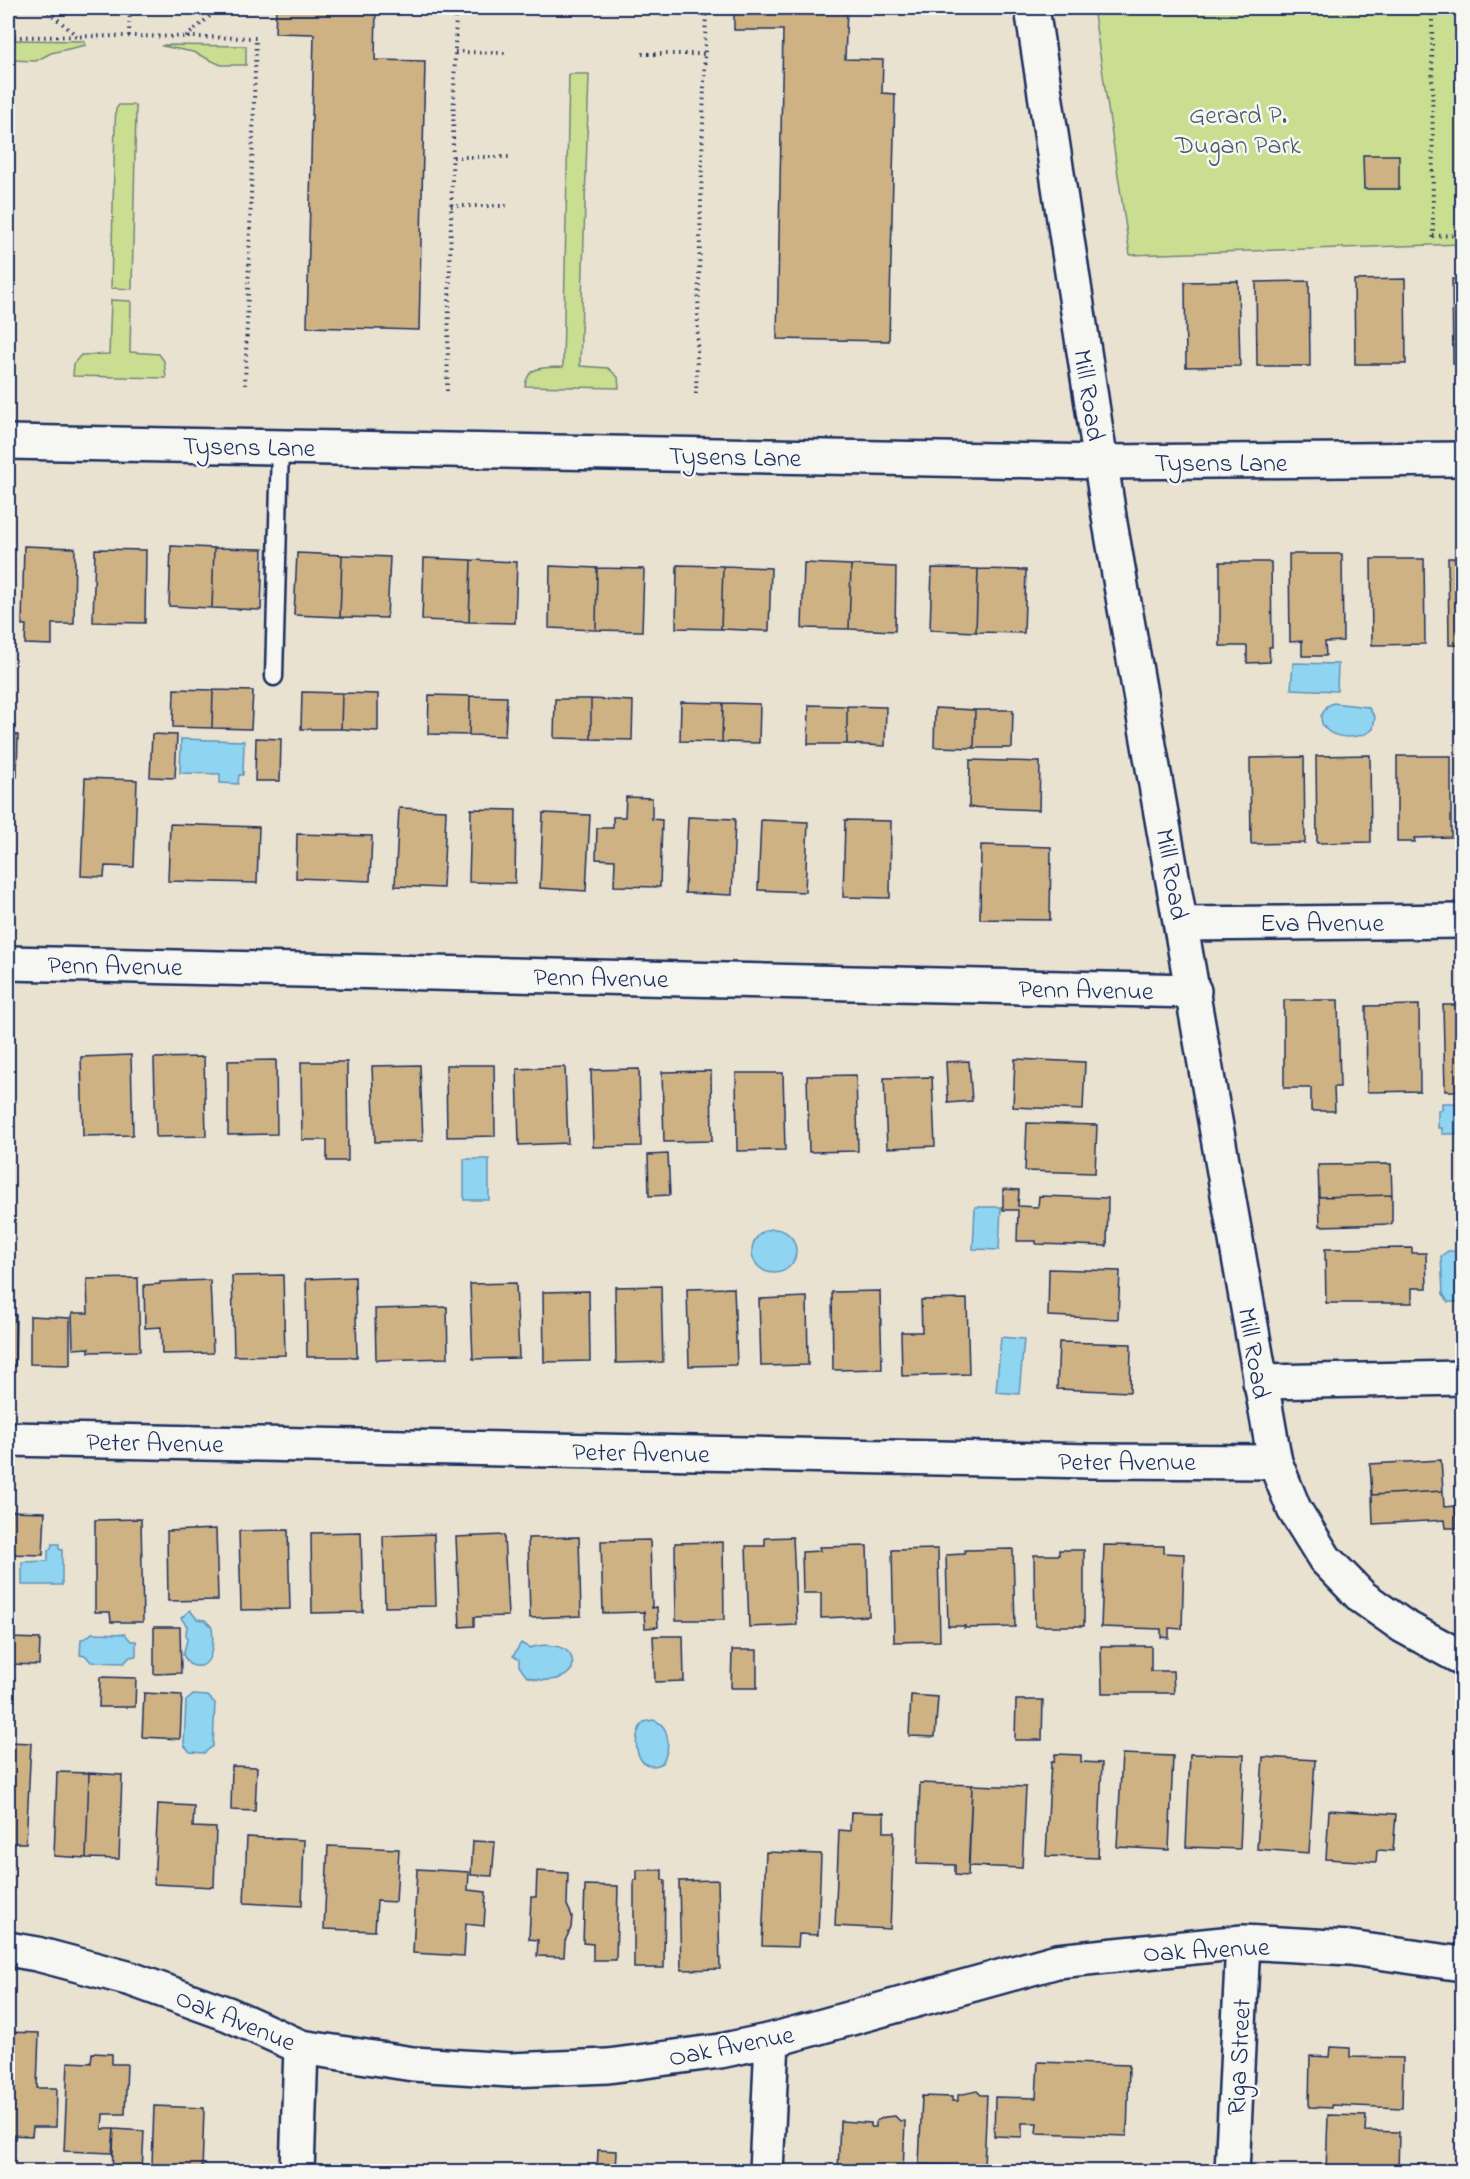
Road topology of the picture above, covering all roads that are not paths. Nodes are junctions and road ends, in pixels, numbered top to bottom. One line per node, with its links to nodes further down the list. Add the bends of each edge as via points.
1 (1032, 8): 5 (street, Mill Road)
2 (8, 442): 3 (street, Tysens Lane)
3 (280, 447): 5 (street, Tysens Lane); 6 (lane)
4 (1462, 459): 5 (street, Tysens Lane)
5 (1100, 462): 8 (street, Mill Road)
6 (274, 676)
7 (1462, 921): 8 (street, Eva Avenue)
8 (1182, 924): 10 (street, Mill Road)
9 (8, 963): 10 (street, Penn Avenue)
10 (1194, 991): 12 (street, Mill Road)
11 (1462, 1377): 12 (street)
12 (1260, 1382): 14 (street, Mill Road)
13 (8, 1439): 14 (street, Peter Avenue)
14 (1275, 1462): 15 (street, Mill Road, via 1294,1509 1325,1559 1362,1597 1403,1626)
15 (1462, 1658)
16 (1243, 1942): 18 (street, Oak Avenue, via 1350,1948); 19 (street, Oak Avenue, via 1058,1961); 23 (street, Riga Street)
17 (8, 1949): 20 (street, Oak Avenue, via 131,1979 228,2014)
18 (1462, 1964)
19 (772, 2040): 20 (street, Oak Avenue, via 608,2066 510,2070 413,2064); 22 (street)
20 (301, 2047): 21 (street)
21 (297, 2172)
22 (766, 2172)
23 (1232, 2172)

